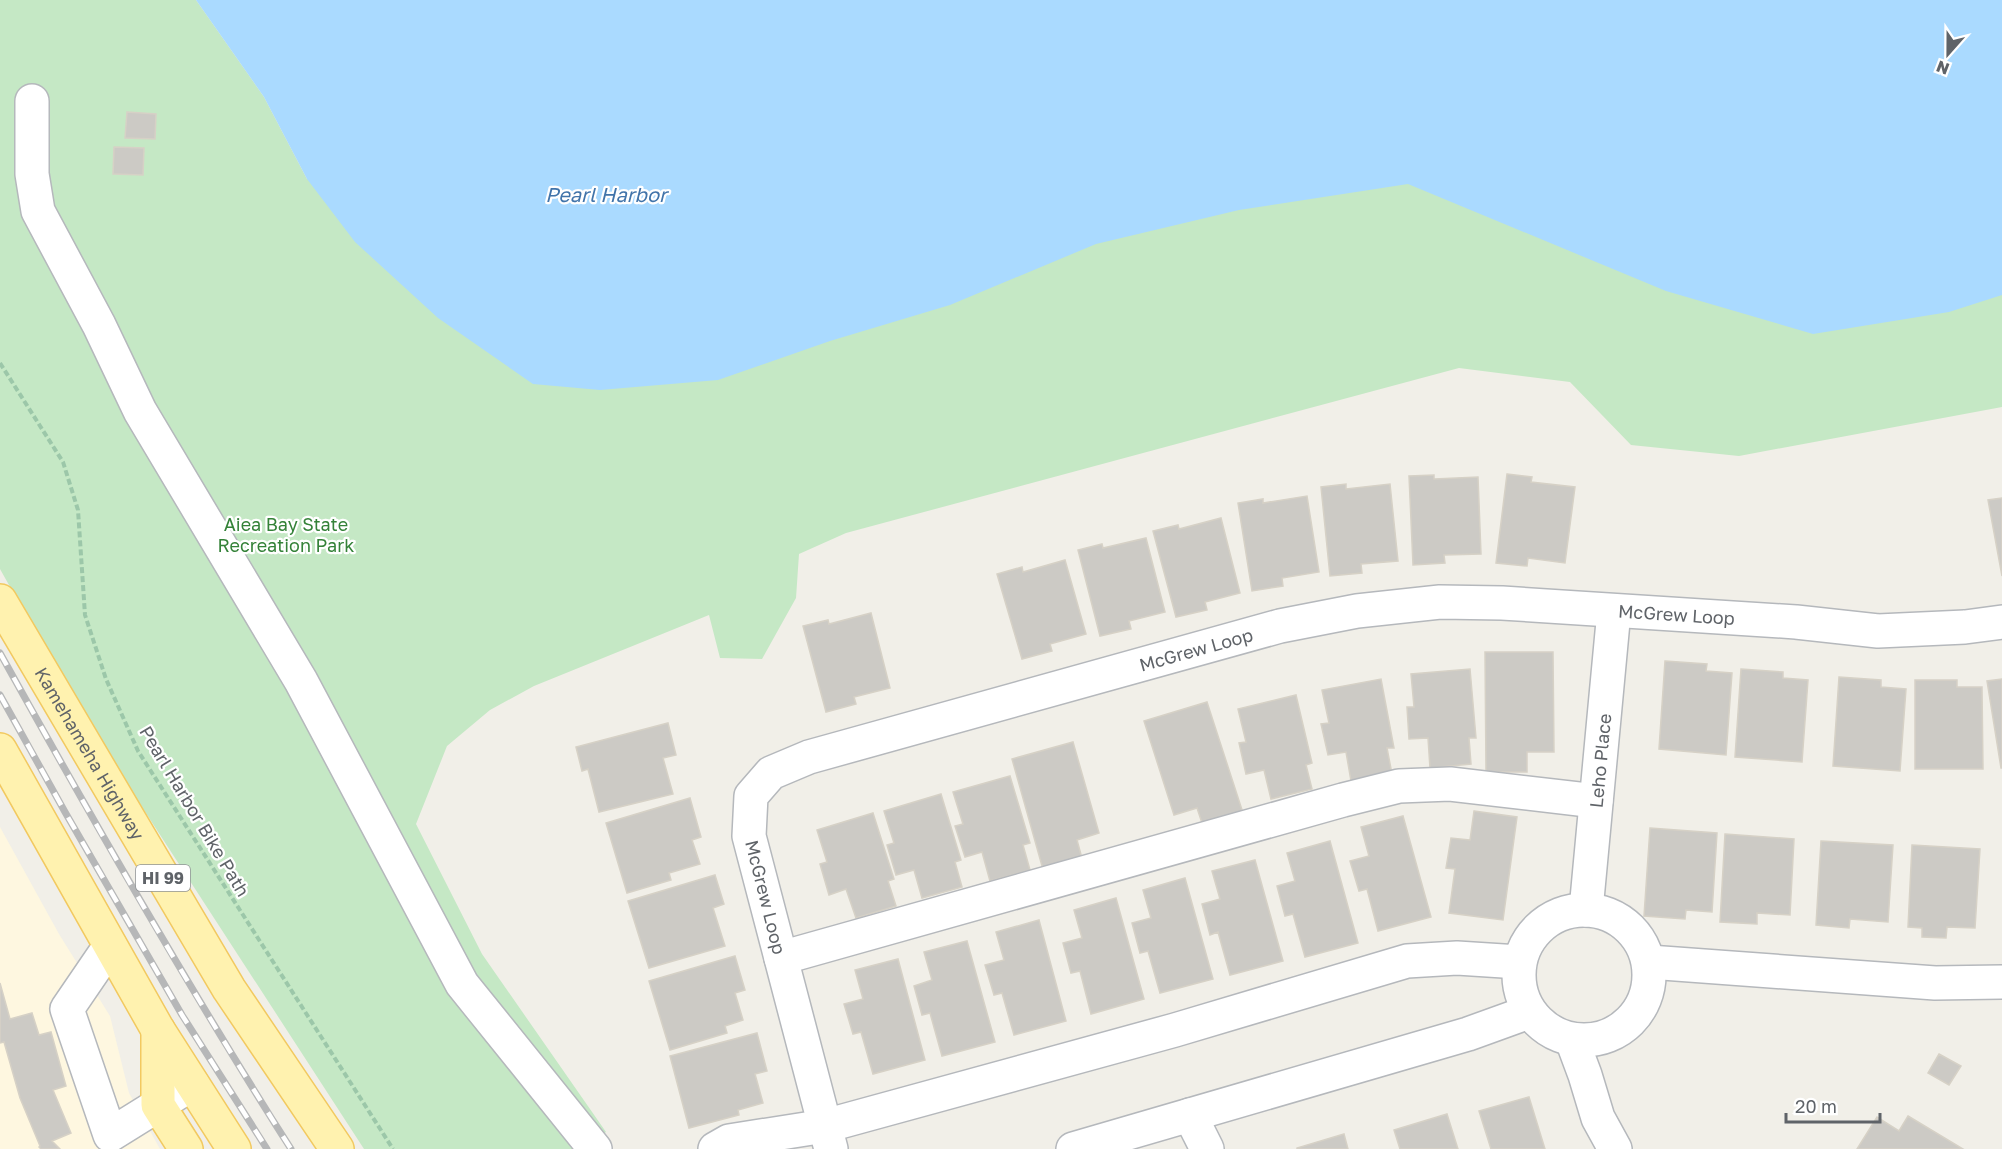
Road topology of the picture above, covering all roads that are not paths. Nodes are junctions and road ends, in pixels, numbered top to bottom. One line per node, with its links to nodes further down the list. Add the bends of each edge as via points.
1 (32, 101): 24 (street, via 32,174 38,212 140,411 301,681 462,984)
2 (0, 600): 23 (main road, Kamehameha Highway / HI 99, via 229,988)
3 (1614, 611): 4 (street, McGrew Loop, via 1878,631); 6 (street, Leho Place); 9 (street, McGrew Loop, via 1440,602 1357,611 1280,626 809,757 771,773 752,796 749,836)
4 (2002, 622)
5 (0, 750): 8 (main road)
6 (1596, 801): 7 (street, Leho Place); 9 (street, via 1450,784 1399,786)
7 (1586, 910): 10 (street, via 1570,910 1546,920 1528,939); 11 (street, via 1620,920 1639,938)
8 (110, 946): 14 (main road); 20 (street, via 68,1009)
9 (781, 958): 19 (street, McGrew Loop)
10 (1519, 962): 13 (street, via 1519,988); 19 (street, via 1456,958 1407,961)
11 (1649, 962): 12 (street, via 1935,983); 15 (street, via 1649,987 1639,1011 1621,1030 1597,1040)
12 (2002, 982)
13 (1529, 1012): 15 (street, via 1548,1030); 18 (street, via 1468,1034)
14 (158, 1030): 16 (main road); 17 (main road)
15 (1572, 1040): 28 (street, via 1598,1118)
16 (192, 1083): 17 (street); 22 (main road)
17 (158, 1105): 20 (street); 21 (main road)
18 (1190, 1115): 26 (street); 27 (street)
19 (828, 1138): 25 (street, via 729,1141)
20 (115, 1142)
21 (186, 1149)
22 (234, 1149)
23 (337, 1149)
24 (595, 1149)
25 (715, 1149)
26 (1074, 1149)
27 (1206, 1149)
28 (1616, 1149)

